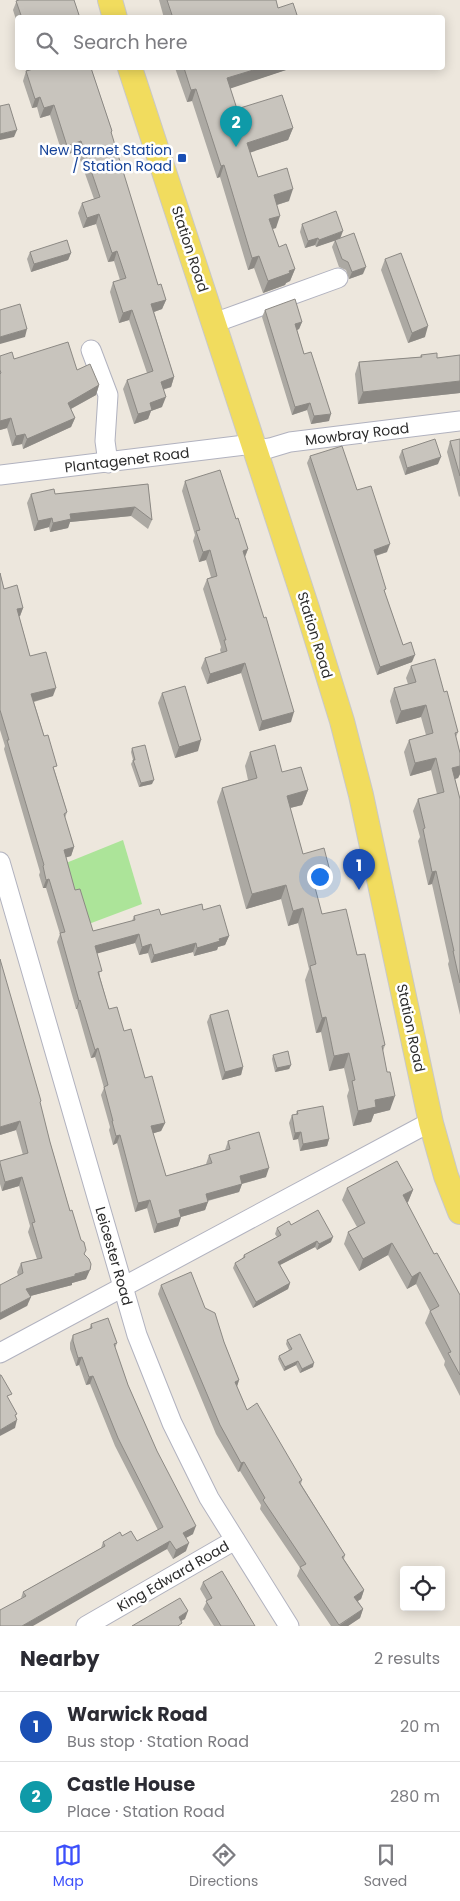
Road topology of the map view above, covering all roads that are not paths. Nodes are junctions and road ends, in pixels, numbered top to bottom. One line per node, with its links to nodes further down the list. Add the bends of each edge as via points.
1 (110, 0): 2 (main road)
2 (114, 15)
3 (131, 70): 5 (main road, Station Road)
4 (338, 278): 5 (street)
5 (214, 323): 8 (main road, Station Road)
6 (91, 350): 9 (street, via 108,395 105,441)
7 (460, 421): 8 (street, Mowbray Road, via 290,442 270,448)
8 (254, 447): 9 (street, Plantagenet Road); 12 (main road, Station Road, via 342,721)
9 (108, 463): 10 (street, Plantagenet Road)
10 (0, 475)
11 (0, 862): 14 (street, Leicester Road)
12 (432, 1123): 13 (main road, Station Road, via 446,1176); 14 (street, via 302,1189)
13 (460, 1212)
14 (123, 1287): 15 (street); 16 (street, Leicester Road, via 137,1335 172,1423 209,1498)
15 (0, 1353)
16 (235, 1540): 17 (street, King Edward Road); 18 (street, Leicester Road)
17 (86, 1626)
18 (289, 1626)

